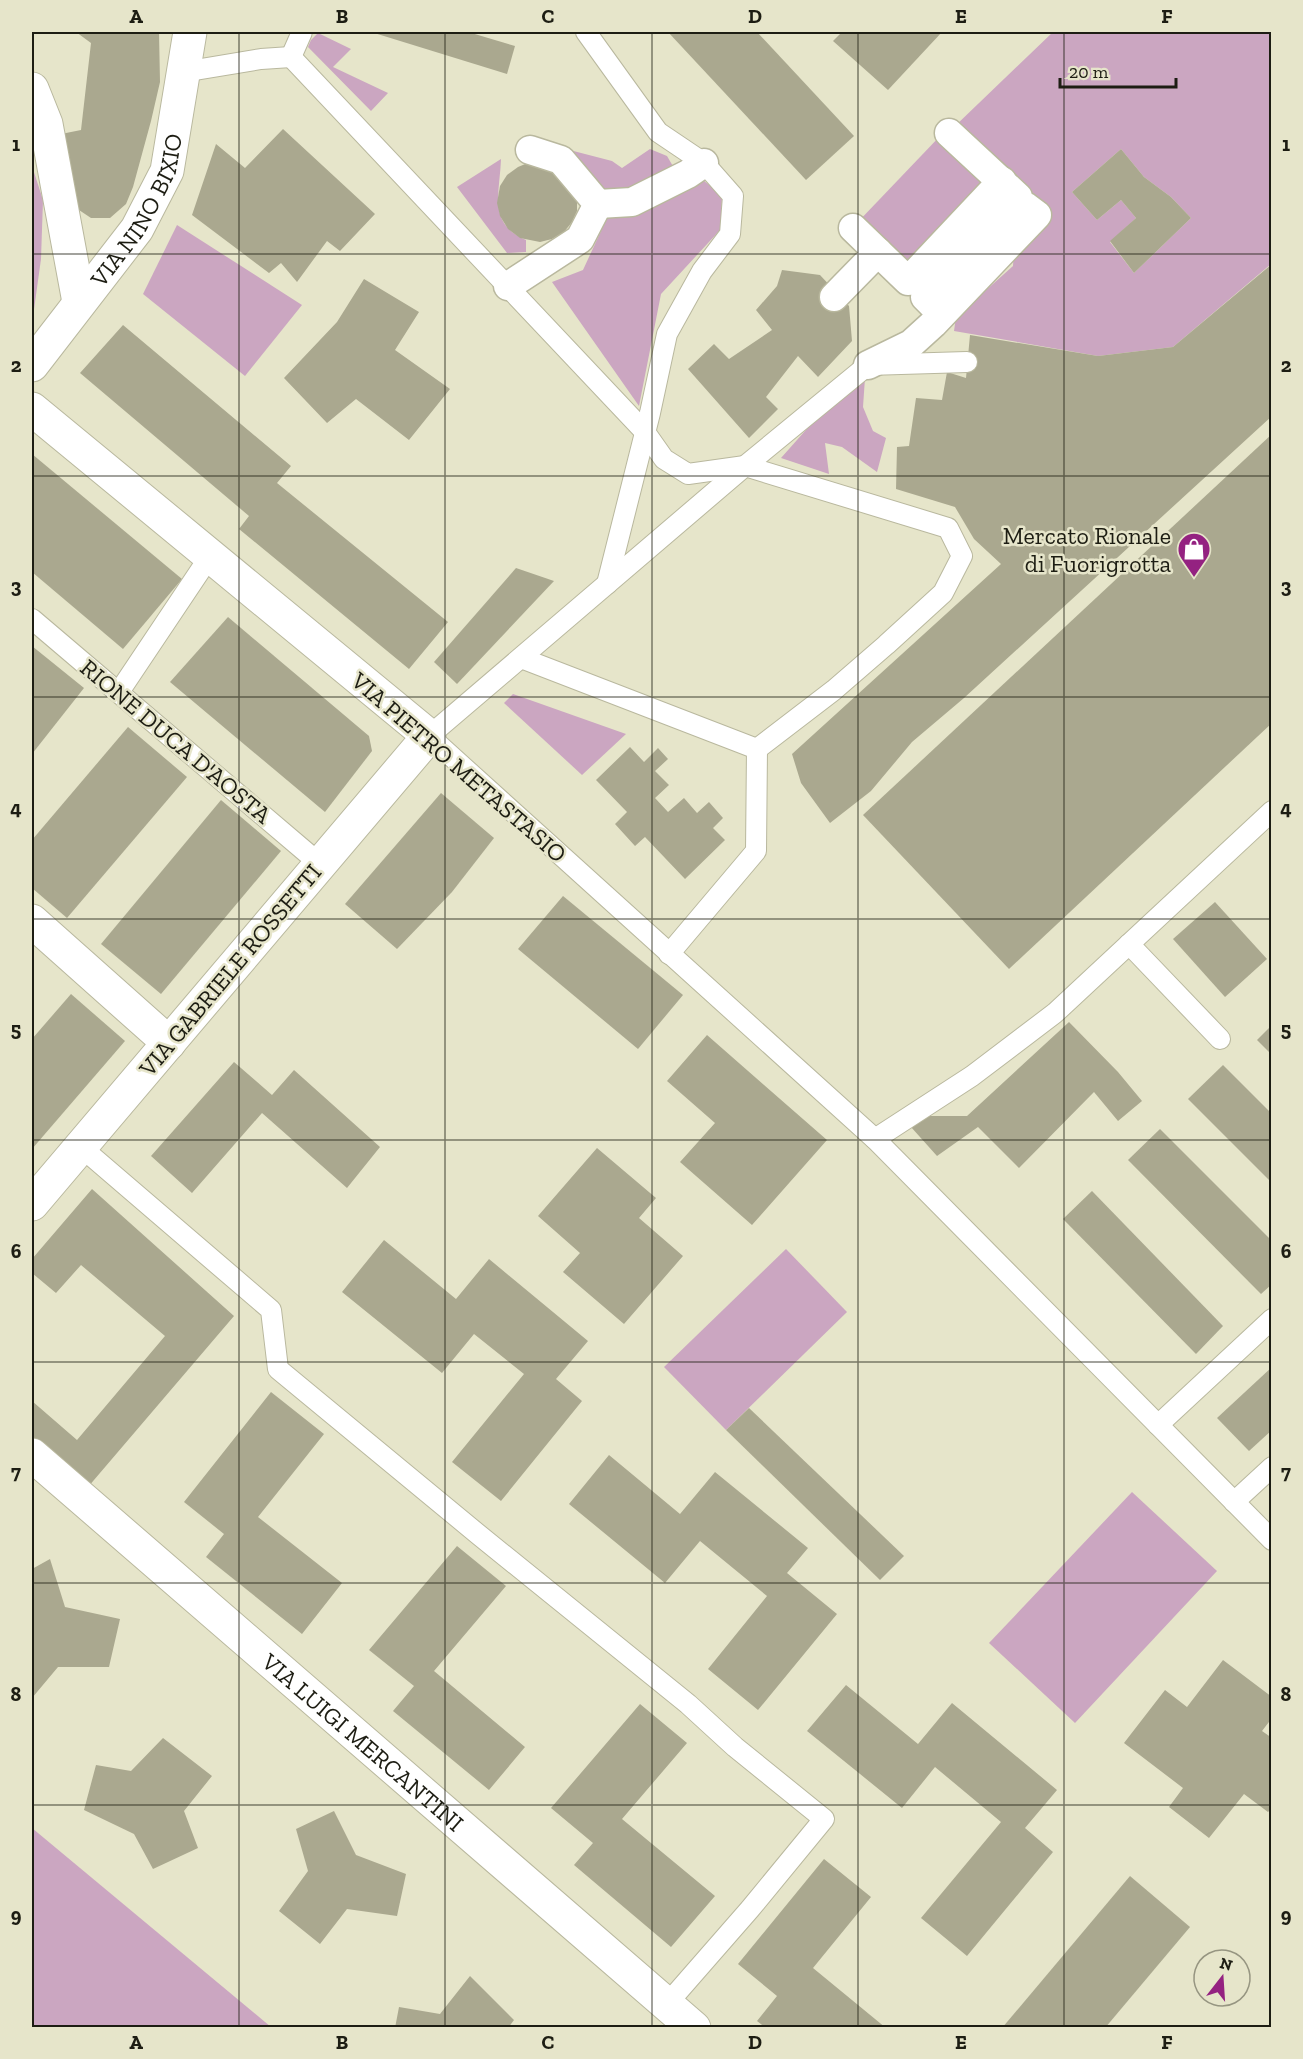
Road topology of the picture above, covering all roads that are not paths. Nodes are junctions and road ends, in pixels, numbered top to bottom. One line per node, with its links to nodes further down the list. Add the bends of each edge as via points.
1 (190, 32): 5 (street, VIA NINO BIXIO)
2 (302, 32): 4 (lane)
3 (586, 32): 9 (lane, via 658,132)
4 (291, 57): 5 (lane); 14 (lane)
5 (183, 72): 16 (street, VIA NINO BIXIO, via 167,171 137,229)
6 (32, 89): 16 (street, via 46,124)
7 (950, 133): 10 (street)
8 (530, 150): 11 (street, via 561,160)
9 (704, 163): 11 (street, via 632,202); 21 (lane, via 733,196 730,234 702,271 668,333)
10 (1002, 181): 13 (street, via 908,281); 19 (street, via 1018,197 925,297 934,306 1025,206 1037,215 911,344)
11 (598, 204): 14 (street, via 580,239)
12 (853, 228): 13 (street)
13 (878, 252): 15 (street)
14 (508, 286): 21 (lane)
15 (834, 297)
16 (79, 302): 18 (street, VIA NINO BIXIO)
17 (967, 362): 19 (lane)
18 (32, 365)
19 (868, 365): 22 (lane)
20 (32, 409): 23 (street, VIA PIETRO METASTASIO)
21 (645, 432): 22 (lane, via 664,459 688,474); 24 (lane)
22 (745, 466): 24 (lane); 29 (lane, via 948,528 962,556 943,593 834,690)
23 (210, 555): 27 (lane); 28 (street, VIA PIETRO METASTASIO)
24 (606, 584): 26 (lane)
25 (32, 619): 27 (lane, RIONE DUCA D'AOSTA)
26 (521, 658): 28 (lane); 29 (lane)
27 (118, 692): 31 (lane, RIONE DUCA D'AOSTA)
28 (429, 736): 31 (street, VIA GABRIELE ROSSETTI); 34 (lane, VIA PIETRO METASTASIO)
29 (756, 749): 34 (lane, via 756,851)
30 (1272, 811): 33 (lane)
31 (320, 864): 36 (street, VIA GABRIELE ROSSETTI)
32 (32, 921): 36 (street)
33 (1129, 944): 35 (lane); 37 (lane, via 1055,1012 1000,1055)
34 (669, 954): 37 (lane, VIA PIETRO METASTASIO)
35 (1220, 1039)
36 (169, 1043): 38 (street, VIA GABRIELE ROSSETTI)
37 (875, 1139): 41 (lane, VIA PIETRO METASTASIO)
38 (81, 1147): 39 (street, VIA GABRIELE ROSSETTI); 46 (lane, via 271,1310 278,1369 824,1819)
39 (32, 1204)
40 (1272, 1319): 41 (lane)
41 (1158, 1425): 44 (lane, VIA PIETRO METASTASIO)
42 (32, 1455): 46 (street, VIA LUIGI MERCANTINI)
43 (1272, 1467): 44 (lane)
44 (1234, 1502): 45 (lane, VIA PIETRO METASTASIO)
45 (1272, 1540)
46 (667, 2004): 47 (street, VIA LUIGI MERCANTINI)
47 (694, 2028)

